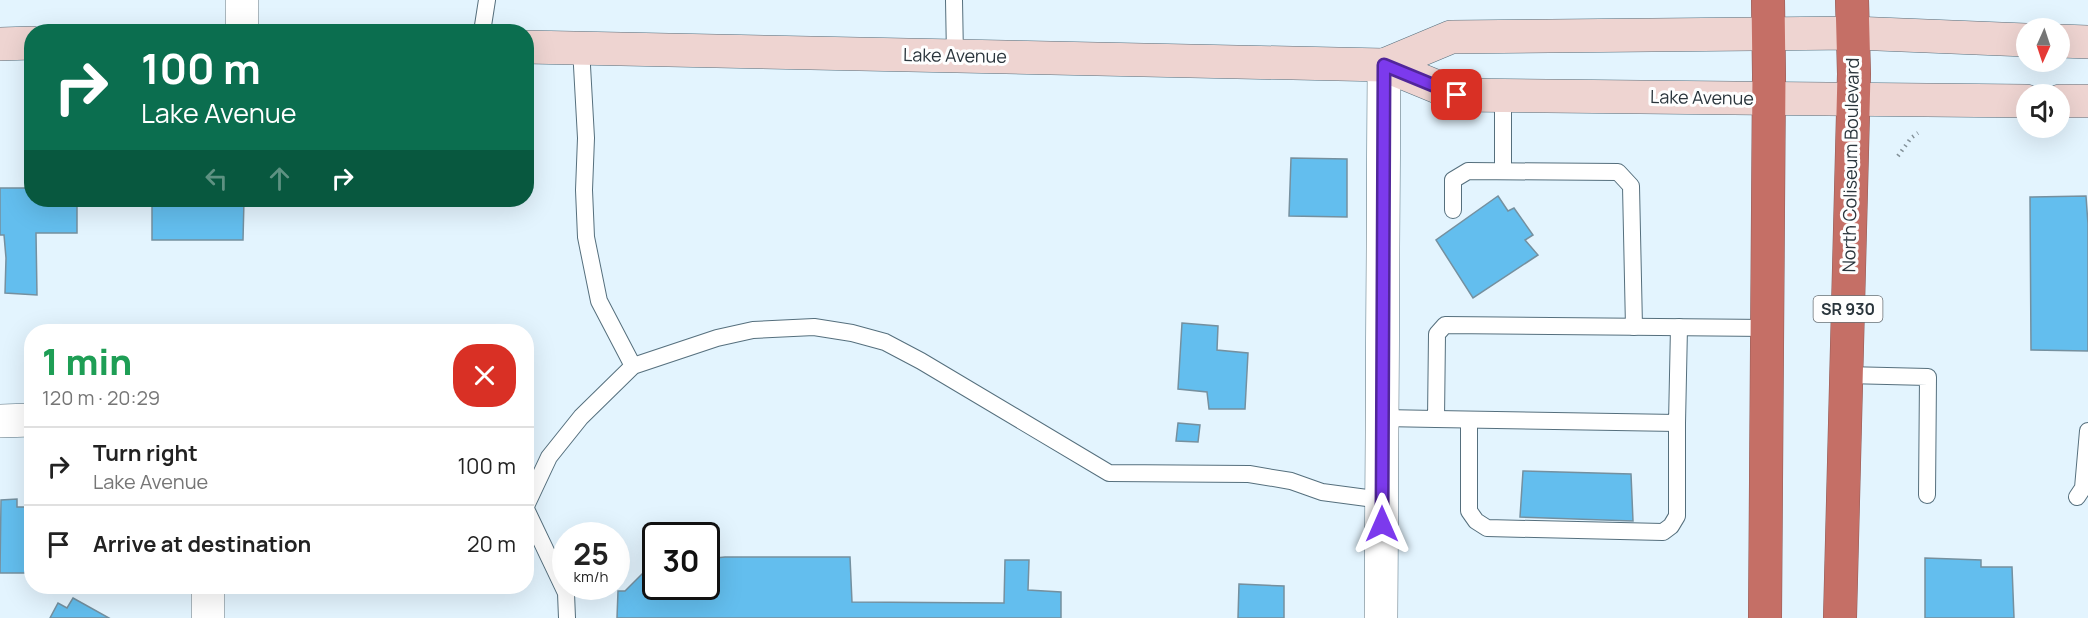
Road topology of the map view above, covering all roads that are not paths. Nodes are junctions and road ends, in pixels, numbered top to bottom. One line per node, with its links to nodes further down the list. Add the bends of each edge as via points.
1 (242, 0): 6 (street)
2 (487, 0): 7 (lane)
3 (954, 0): 17 (lane)
4 (1768, 0): 9 (highway)
5 (1852, 0): 8 (highway, North Coliseum Boulevard / SR 930)
6 (242, 24)
7 (483, 24)
8 (1853, 33): 9 (main road, Lake Avenue); 10 (main road, Lake Avenue); 21 (highway, North Coliseum Boulevard / SR 930)
9 (1768, 35): 18 (main road, Lake Avenue, via 1451,37); 20 (highway)
10 (2016, 40)
11 (2070, 41): 12 (main road)
12 (2088, 42)
13 (24, 43): 14 (main road)
14 (0, 44)
15 (534, 47): 16 (main road, Lake Avenue)
16 (581, 48): 17 (main road, Lake Avenue); 30 (lane, via 586,237 599,301)
17 (955, 56): 18 (main road, Lake Avenue)
18 (1384, 65): 19 (main road, Lake Avenue, via 1457,95); 32 (street)
19 (1503, 96): 20 (main road, Lake Avenue); 25 (lane)
20 (1769, 99): 21 (main road, Lake Avenue); 29 (highway)
21 (1853, 100): 22 (main road, Lake Avenue); 31 (highway, North Coliseum Boulevard / SR 930)
22 (2016, 101)
23 (2070, 101): 24 (main road)
24 (2088, 101)
25 (1503, 171): 26 (lane, via 1468,171 1453,180); 27 (lane, via 1618,172 1631,186)
26 (1453, 210)
27 (1634, 327): 28 (lane); 33 (lane, via 1445,325 1437,334)
28 (1679, 327): 29 (lane); 37 (lane)
29 (1767, 328): 48 (highway)
30 (633, 366): 39 (lane, via 581,417 549,457); 42 (lane, via 753,330 814,327 852,333 885,342 921,361 1109,473 1249,474 1291,481 1322,492)
31 (1846, 375): 40 (lane, via 1928,377); 49 (highway, North Coliseum Boulevard / SR 930)
32 (1383, 418): 33 (lane); 42 (street)
33 (1436, 418): 35 (lane)
34 (24, 420): 36 (street)
35 (1469, 420): 37 (lane); 37 (lane, via 1469,511 1488,528 1663,532 1677,516)
36 (0, 421)
37 (1677, 423)
38 (2088, 431): 41 (lane, via 2083,488)
39 (534, 490)
40 (1927, 495)
41 (2077, 497)
42 (1382, 500): 47 (street)
43 (534, 524): 46 (lane, via 566,593)
44 (208, 594): 45 (street)
45 (208, 618)
46 (567, 618)
47 (1382, 618)
48 (1764, 618)
49 (1839, 618)

